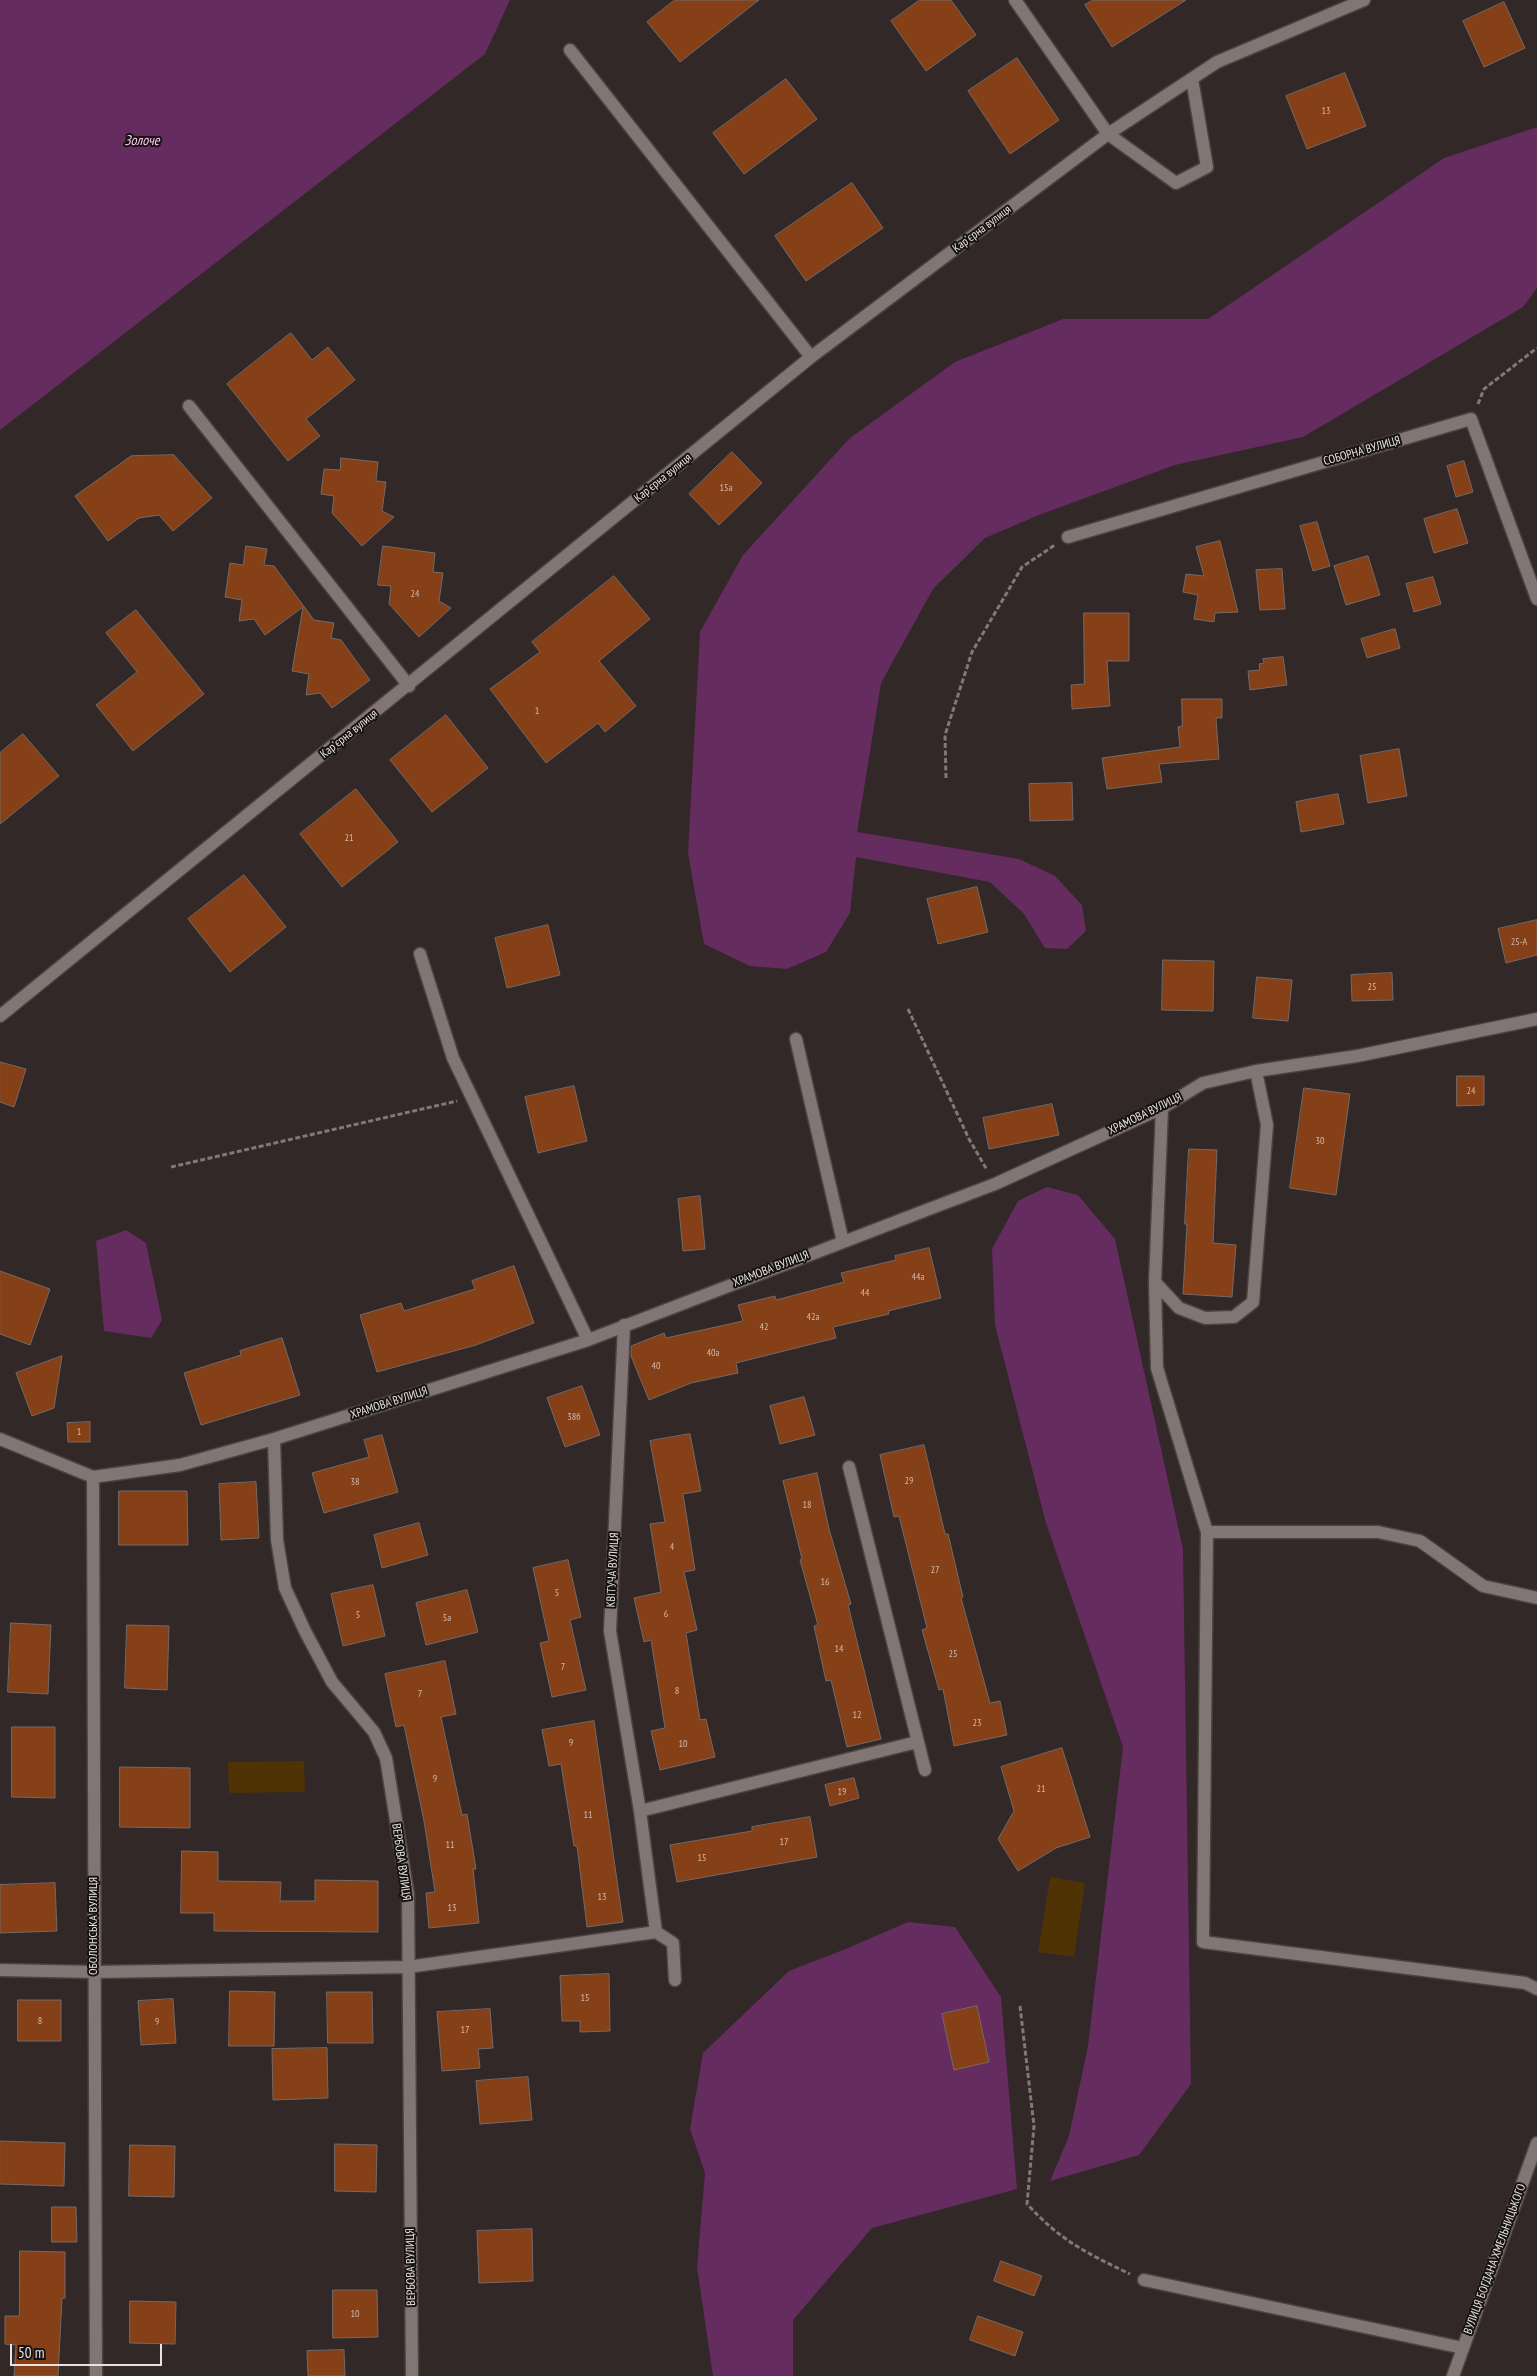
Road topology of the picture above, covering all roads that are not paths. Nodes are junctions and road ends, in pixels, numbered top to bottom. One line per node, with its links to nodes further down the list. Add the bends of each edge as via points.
1 (1015, 0): 5 (street)
2 (1364, 0): 4 (street, Карʼєрна вулиця, via 1217,62)
3 (570, 50): 6 (street)
4 (1192, 79): 5 (street, Карʼєрна вулиця); 5 (street, via 1206,167 1176,183)
5 (1108, 134): 6 (street, Карʼєрна вулиця)
6 (811, 357): 10 (street, Карʼєрна вулиця)
7 (190, 406): 10 (street)
8 (1068, 536): 9 (street, СОБОРНА ВУЛИЦЯ, via 1471,419)
9 (1537, 599)
10 (409, 686): 12 (street, Карʼєрна вулиця)
11 (420, 954): 20 (street, via 453,1058)
12 (0, 1016)
13 (1537, 1018): 15 (street, ХРАМОВА ВУЛИЦЯ, via 1357,1056)
14 (796, 1038): 17 (street)
15 (1256, 1071): 16 (street, ХРАМОВА ВУЛИЦЯ, via 1203,1083); 18 (street, via 1268,1124 1253,1302 1234,1317 1205,1318 1179,1308)
16 (1162, 1108): 17 (street, ХРАМОВА ВУЛИЦЯ, via 995,1184); 18 (street)
17 (843, 1242): 19 (street, ХРАМОВА ВУЛИЦЯ)
18 (1154, 1282): 25 (street, via 1157,1368)
19 (624, 1326): 20 (street, ХРАМОВА ВУЛИЦЯ); 29 (street, КВІТУЧА ВУЛИЦЯ, via 610,1631)
20 (588, 1340): 22 (street, ХРАМОВА ВУЛИЦЯ)
21 (0, 1439): 24 (street)
22 (274, 1439): 24 (street, ХРАМОВА ВУЛИЦЯ, via 180,1465); 31 (street, ВЕРБОВА ВУЛИЦЯ, via 277,1540 285,1588 332,1682 374,1732 386,1758 408,1895)
23 (849, 1467): 27 (street)
24 (93, 1477): 33 (street, ОБОЛОНСЬКА ВУЛИЦЯ)
25 (1207, 1532): 26 (street, via 1378,1532 1420,1542 1483,1586); 35 (street, via 1203,1942 1525,1983)
26 (1537, 1598)
27 (917, 1742): 28 (street); 29 (street)
28 (924, 1770)
29 (640, 1811): 30 (street, КВІТУЧА ВУЛИЦЯ)
30 (656, 1932): 31 (street); 34 (street, via 673,1943)
31 (408, 1967): 33 (street); 40 (street, ВЕРБОВА ВУЛИЦЯ)
32 (0, 1970): 33 (street)
33 (95, 1972): 39 (street, ОБОЛОНСЬКА ВУЛИЦЯ)
34 (675, 1980)
35 (1537, 1989)
36 (1537, 2143): 38 (street, ВУЛИЦЯ БОГДАНА ХМЕЛЬНИЦЬКОГО)
37 (1144, 2280): 38 (street)
38 (1463, 2348): 41 (street, ВУЛИЦЯ БОГДАНА ХМЕЛЬНИЦЬКОГО)
39 (96, 2376)
40 (412, 2376)
41 (1453, 2376)

